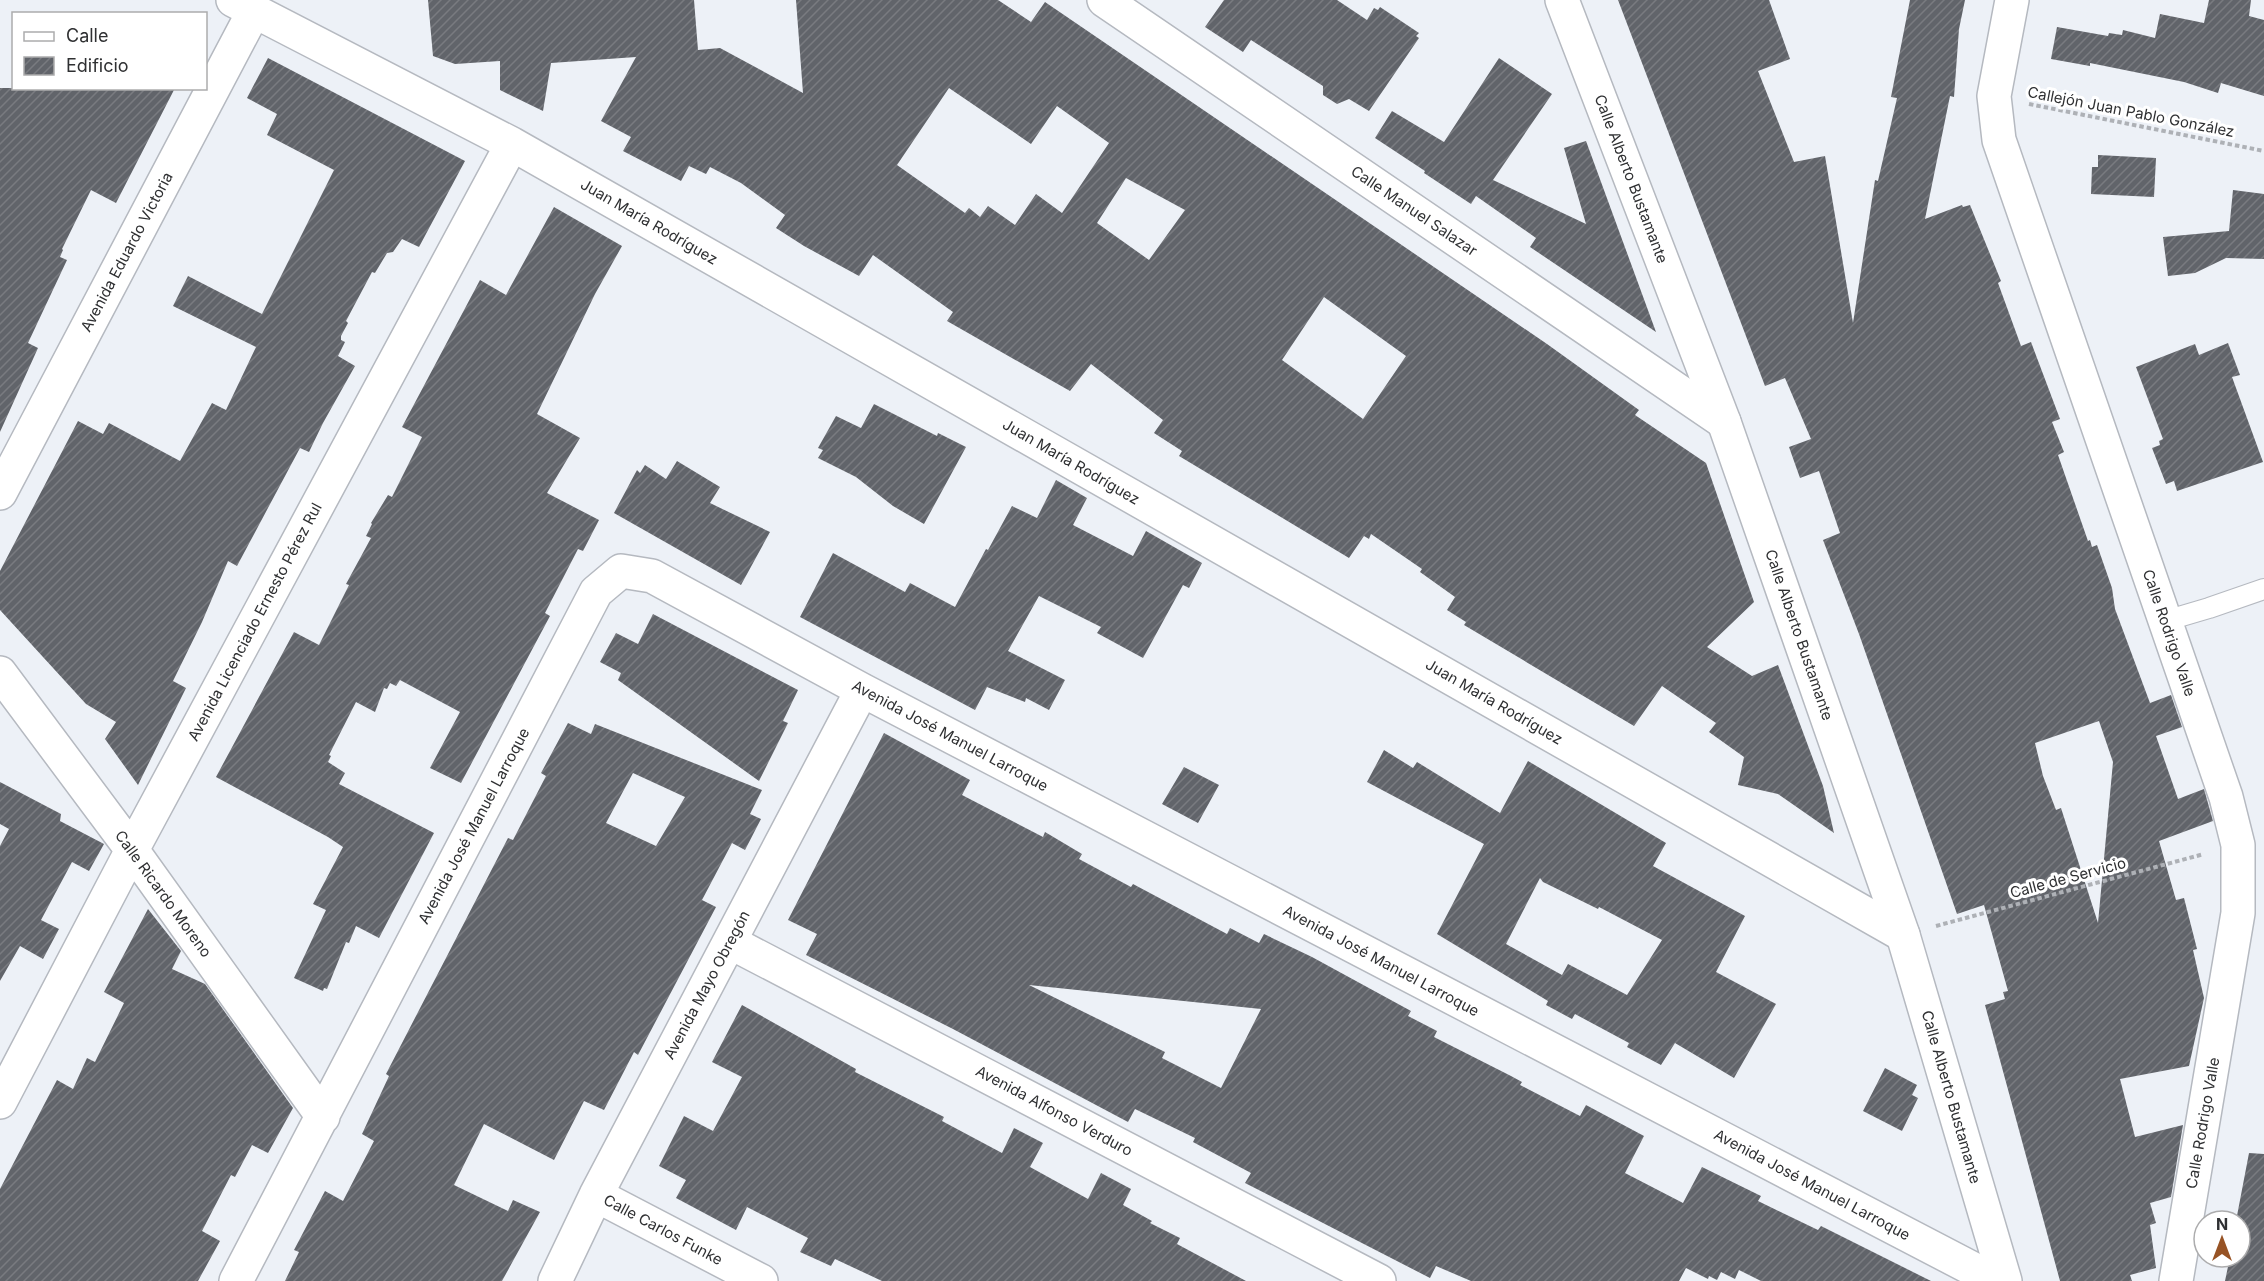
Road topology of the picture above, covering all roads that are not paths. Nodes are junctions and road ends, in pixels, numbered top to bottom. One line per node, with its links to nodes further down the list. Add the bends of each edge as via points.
1 (1104, 0): 8 (street, Calle Manuel Salazar)
2 (1562, 0): 8 (street, Calle Alberto Bustamante)
3 (2012, 0): 11 (street, Calle Rodrigo Valle, via 1994,96 1999,140)
4 (244, 5): 5 (street, Avenida Eduardo Victoria); 7 (street, Juan María Rodríguez)
5 (207, 79)
6 (202, 90): 9 (street, Avenida Eduardo Victoria)
7 (512, 144): 14 (street, Avenida Licenciado Ernesto Pérez Rul); 15 (street, Juan María Rodríguez)
8 (1724, 422): 15 (street, Calle Alberto Bustamante)
9 (0, 493)
10 (2264, 589): 11 (lane)
11 (2165, 621): 26 (street, Calle Rodrigo Valle, via 2226,797 2238,845 2238,914)
12 (0, 674): 14 (street, Calle Ricardo Moreno)
13 (862, 690): 16 (street, Avenida Mayo Obregón); 18 (street, Avenida José Manuel Larroque, via 652,576 621,571 596,592); 24 (street, Avenida José Manuel Larroque)
14 (132, 850): 17 (street, Avenida Licenciado Ernesto Pérez Rul); 18 (street, Calle Ricardo Moreno)
15 (1903, 935): 25 (street, Calle Alberto Bustamante)
16 (730, 942): 19 (street, Avenida Mayo Obregón); 23 (street, Avenida Alfonso Verduro)
17 (0, 1102)
18 (323, 1117): 20 (street, Avenida José Manuel Larroque)
19 (596, 1195): 21 (street, Avenida Mayo Obregón); 22 (street, Calle Carlos Funke)
20 (236, 1281)
21 (555, 1281)
22 (760, 1281)
23 (1379, 1281)
24 (1996, 1281)
25 (2005, 1281)
26 (2176, 1281)

